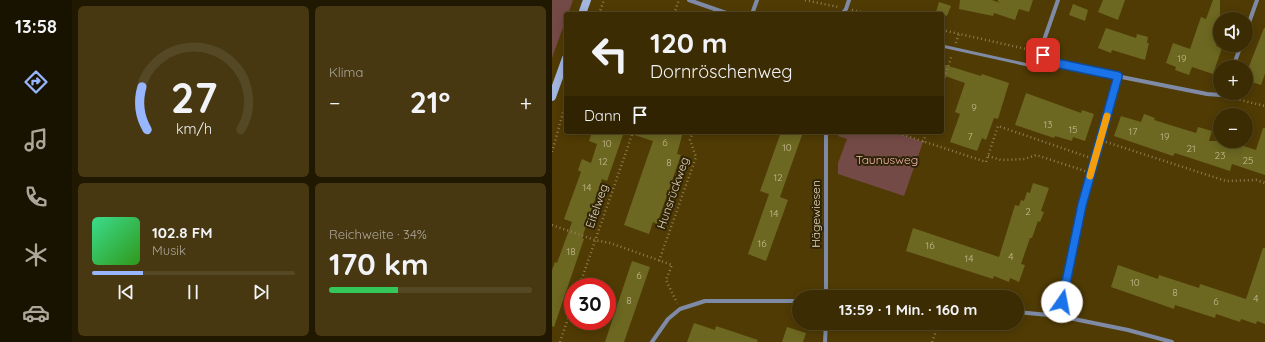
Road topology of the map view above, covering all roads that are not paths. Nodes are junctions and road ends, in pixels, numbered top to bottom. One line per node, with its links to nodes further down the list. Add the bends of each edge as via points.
1 (587, 0): 7 (street)
2 (689, 0): 8 (street)
3 (757, 0): 9 (street)
4 (849, 0): 10 (street)
5 (1058, 0): 13 (street, via 1042,43 1043,55)
6 (1257, 0): 11 (street)
7 (583, 12)
8 (723, 12)
9 (753, 12)
10 (844, 12)
11 (1253, 12)
12 (944, 46): 13 (lane, via 1037,67)
13 (1051, 62): 15 (street)
14 (564, 64): 17 (street)
15 (1118, 76): 16 (street); 22 (street, via 1082,205)
16 (1213, 94)
17 (552, 97)
18 (826, 134): 19 (street, Hägewiesen)
19 (826, 290)
20 (792, 301): 24 (street, via 705,301 680,309 668,319)
21 (1024, 313): 22 (street)
22 (1059, 316): 26 (street)
23 (826, 330): 25 (street)
24 (652, 342)
25 (825, 342)
26 (1172, 342)

